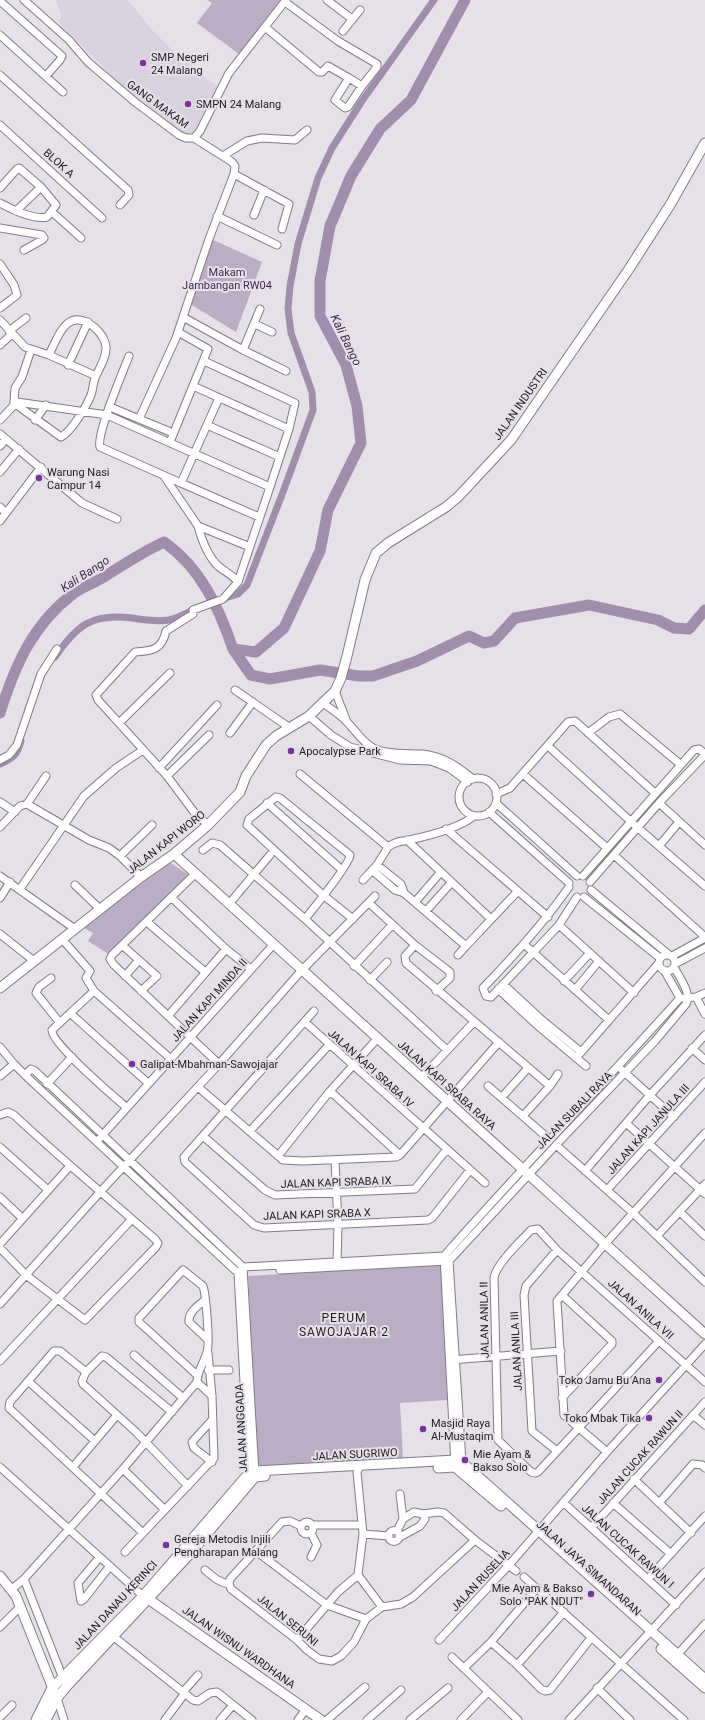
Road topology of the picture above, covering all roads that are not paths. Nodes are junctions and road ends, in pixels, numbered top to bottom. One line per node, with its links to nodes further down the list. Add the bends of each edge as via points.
1 (0, 0): 11 (street, via 62,56)
2 (24, 0): 17 (street, GANG MAKAM, via 69,40 101,74 135,102 179,135)
3 (327, 0): 6 (street)
4 (285, 1): 7 (street, GANG MAKAM); 13 (street, via 338,41 377,63 377,67)
5 (360, 10): 6 (street)
6 (352, 19): 8 (street)
7 (265, 27): 12 (street, via 319,72 328,66); 17 (street, GANG MAKAM, via 229,73)
8 (343, 31)
9 (0, 35): 11 (street)
10 (0, 75): 25 (street, via 128,190 129,195)
11 (46, 76): 14 (street)
12 (349, 78): 13 (street); 13 (street, via 335,101 345,108)
13 (362, 86)
14 (63, 92)
15 (0, 125): 30 (street, BLOK A)
16 (308, 130): 19 (street, via 295,140 247,140)
17 (194, 138): 19 (street)
18 (705, 143): 90 (street, JALAN INDUSTRI, via 670,205 629,269 510,440 458,497 376,553 361,592)
19 (223, 156): 20 (street, via 234,164)
20 (234, 174): 23 (street); 29 (street)
21 (2, 183): 22 (street, via 19,168)
22 (40, 187): 26 (street); 27 (street, via 56,203)
23 (264, 190): 28 (street); 32 (street, via 289,204)
24 (0, 202): 26 (street)
25 (120, 205)
26 (16, 211): 27 (street, via 45,218)
27 (52, 212): 33 (street)
28 (254, 215)
29 (217, 216): 34 (street); 40 (street)
30 (102, 218)
31 (0, 228): 35 (street, via 44,238)
32 (282, 229)
33 (81, 238)
34 (277, 244)
35 (24, 250)
36 (0, 264): 37 (street, via 14,285 17,295)
37 (0, 308)
38 (260, 309): 43 (street)
39 (26, 318): 46 (street)
40 (182, 318): 44 (street); 49 (street)
41 (0, 320): 46 (street)
42 (88, 322): 50 (street, via 76,319 68,322 62,328); 53 (street); 55 (street, via 101,332 107,349)
43 (254, 324): 45 (street); 49 (street)
44 (178, 332): 52 (street, via 208,348); 63 (street)
45 (272, 332)
46 (10, 333): 47 (street); 48 (street)
47 (0, 345)
48 (31, 350): 50 (street); 58 (street, via 22,377 15,388)
49 (243, 350): 54 (street)
50 (49, 355): 53 (street)
51 (129, 356): 60 (street)
52 (204, 361): 56 (street); 67 (street, via 294,402 296,406)
53 (68, 365): 55 (street)
54 (286, 371)
55 (96, 376): 61 (street)
56 (194, 386): 57 (street); 68 (street)
57 (219, 398): 66 (street); 67 (street)
58 (14, 403): 59 (street); 64 (street); 65 (street)
59 (46, 405): 61 (street); 65 (street)
60 (110, 407): 62 (street); 63 (street)
61 (83, 412): 62 (street); 65 (street, via 61,437)
62 (107, 415): 71 (street); 78 (street, via 99,442 100,447)
63 (140, 419): 68 (street)
64 (0, 420)
65 (36, 420)
66 (207, 425): 74 (street); 75 (street)
67 (289, 429): 75 (street)
68 (174, 433): 71 (street)
69 (0, 434): 70 (street)
70 (6, 439): 72 (street); 73 (street)
71 (170, 442): 74 (street)
72 (0, 446)
73 (19, 449): 76 (street); 77 (street)
74 (194, 453): 79 (street); 80 (street)
75 (280, 457): 80 (street)
76 (41, 467): 82 (street); 84 (street, via 86,506)
77 (0, 472)
78 (164, 476): 79 (street); 86 (street)
79 (181, 483): 83 (street)
80 (270, 487): 83 (street)
81 (0, 508): 82 (street)
82 (6, 513): 85 (street)
83 (259, 517): 87 (street)
84 (117, 519)
85 (0, 521)
86 (198, 526): 87 (street); 88 (street, via 207,552)
87 (250, 546): 88 (street)
88 (238, 582): 99 (street, via 223,599 193,610 193,614 166,631 164,641 158,647 145,652 135,652 97,694 98,700)
89 (57, 649): 106 (street, via 41,674 17,745 9,755)
90 (347, 656): 93 (street, JALAN KAPI WORO)
91 (170, 673): 99 (street)
92 (235, 690): 94 (street)
93 (335, 691): 95 (street, JALAN KAPI WORO); 98 (street)
94 (253, 702): 100 (street); 101 (street)
95 (323, 703): 97 (street, JALAN KAPI WORO); 98 (street)
96 (217, 705): 108 (street)
97 (309, 716): 100 (street, JALAN KAPI WORO); 113 (street, via 350,748 400,760 431,761)
98 (347, 722): 113 (street, via 362,741 374,748 392,754 432,756 455,764)
99 (119, 723): 105 (street)
100 (290, 728): 127 (street, JALAN KAPI WORO, via 266,745 246,776 240,792)
101 (230, 733)
102 (588, 733): 104 (street, via 575,721 568,722); 107 (street, via 609,717 620,714); 114 (street)
103 (209, 735): 112 (street)
104 (548, 746): 110 (street); 124 (street)
105 (143, 750): 108 (street); 126 (street, via 91,789 75,806)
106 (0, 760)
107 (680, 764): 114 (street); 119 (street, via 694,750 699,749 704,753)
108 (159, 768): 112 (street)
109 (300, 774): 135 (street)
110 (523, 774): 115 (street, via 510,788); 136 (street)
111 (46, 776): 120 (street)
112 (167, 776): 127 (street, via 194,812)
113 (470, 781): 115 (street, via 485,780 491,784); 123 (street, via 462,786 459,798 464,810)
114 (655, 793): 124 (street)
115 (496, 794): 118 (street)
116 (0, 802): 121 (street)
117 (267, 803): 143 (street); 143 (street, via 276,797 280,798 350,855); 160 (street, via 249,819 247,825)
118 (496, 803): 122 (street); 148 (street)
119 (659, 803): 125 (street); 130 (street)
120 (26, 804): 121 (street); 126 (street)
121 (15, 812): 129 (street)
122 (489, 812): 123 (street); 155 (street)
123 (474, 816): 131 (street)
124 (630, 821): 130 (street); 136 (street)
125 (679, 822): 133 (street); 134 (street)
126 (63, 825): 141 (street); 157 (street)
127 (208, 825): 138 (street, JALAN KAPI WORO)
128 (152, 826): 141 (street)
129 (0, 827)
130 (638, 828): 134 (street); 140 (street)
131 (446, 829): 132 (street); 159 (street)
132 (408, 840): 135 (street, via 396,841); 144 (street)
133 (705, 845)
134 (659, 846): 156 (street)
135 (388, 847): 142 (street)
136 (607, 848): 148 (street)
137 (203, 850): 147 (street, via 216,843)
138 (174, 854): 145 (street, JALAN KAPI SRABA RAYA); 149 (street, JALAN KAPI WORO)
139 (270, 855): 147 (street)
140 (614, 855): 152 (street); 181 (street)
141 (120, 856): 149 (street)
142 (374, 868): 150 (street); 165 (street, via 395,890 404,893)
143 (342, 870): 160 (street)
144 (440, 873): 153 (street); 165 (street)
145 (195, 874): 164 (street); 167 (street, JALAN KAPI SRABA RAYA)
146 (0, 876): 151 (street)
147 (254, 876): 167 (street); 173 (street)
148 (580, 876): 152 (street); 155 (street)
149 (141, 877): 168 (street, JALAN KAPI WORO)
150 (363, 880)
151 (10, 882): 157 (street); 163 (street)
152 (590, 882): 158 (street)
153 (451, 883): 169 (street); 172 (street)
154 (76, 885): 168 (street)
155 (569, 885): 162 (street, via 571,894); 170 (street)
156 (705, 886)
157 (20, 889): 178 (street)
158 (591, 890): 162 (street); 175 (street)
159 (517, 892): 170 (street); 172 (street)
160 (323, 895): 171 (street); 173 (street)
161 (375, 896): 166 (street)
162 (580, 897): 177 (street); 179 (street)
163 (0, 898)
164 (172, 898): 174 (street); 190 (street)
165 (415, 902): 169 (street)
166 (369, 903): 171 (street); 176 (street)
167 (229, 904): 184 (street, JALAN KAPI SRABA RAYA)
168 (100, 909): 178 (street, JALAN KAPI WORO)
169 (426, 911): 188 (street)
170 (548, 918): 186 (street)
171 (353, 919): 183 (street)
172 (490, 919): 188 (street)
173 (305, 920): 183 (street)
174 (148, 922): 187 (street); 205 (street)
175 (632, 923): 179 (street); 194 (street)
176 (392, 925): 185 (street); 201 (street)
177 (559, 925): 191 (street); 192 (street)
178 (75, 929): 182 (street, JALAN KAPI WORO)
179 (626, 930): 198 (street)
180 (0, 934): 196 (street)
181 (705, 938): 194 (street)
182 (62, 939): 196 (street, JALAN KAPI WORO); 213 (street, via 90,971 86,978)
183 (330, 943): 201 (street); 203 (street)
184 (274, 944): 202 (street, JALAN KAPI MINDA II); 203 (street, JALAN KAPI SRABA RAYA)
185 (415, 945): 215 (street, via 404,960); 215 (street, via 450,972 450,978)
186 (525, 945): 191 (street); 210 (street, via 483,988 483,992 491,997)
187 (123, 946): 195 (street); 206 (street, via 110,959)
188 (466, 946): 193 (street)
189 (705, 948): 200 (street)
190 (226, 949): 202 (street); 205 (street)
191 (533, 952): 209 (street); 210 (street)
192 (590, 953): 197 (street); 209 (street)
193 (458, 955)
194 (670, 955): 198 (street, via 663,955); 200 (street)
195 (139, 960): 206 (street); 214 (street, via 157,976)
196 (34, 961): 211 (street, JALAN KAPI WORO)
197 (599, 961): 212 (street); 216 (street)
198 (659, 961): 204 (street); 216 (street)
199 (387, 962): 208 (street)
200 (674, 965): 204 (street, via 670,970); 218 (street)
201 (354, 966): 208 (street)
202 (251, 970): 230 (street, JALAN KAPI MINDA II)
203 (302, 970): 231 (street, JALAN KAPI SRABA RAYA); 243 (street)
204 (664, 970): 219 (street)
205 (205, 972): 223 (street)
206 (125, 976): 214 (street)
207 (51, 978): 226 (street, via 39,987 36,993)
208 (370, 980): 237 (street)
209 (564, 981): 212 (street)
210 (500, 986): 238 (street)
211 (0, 988)
212 (575, 990): 224 (street)
213 (94, 991): 221 (street); 240 (street)
214 (141, 991): 223 (street)
215 (436, 991): 225 (street)
216 (634, 993): 224 (street)
217 (705, 993): 218 (street)
218 (692, 997): 219 (street); 222 (street); 232 (street, JALAN SUBALI RAYA)
219 (680, 998): 228 (street, JALAN SUBALI RAYA)
220 (314, 1011): 227 (street, JALAN KAPI SRABA X)
221 (70, 1013): 226 (street); 254 (street)
222 (705, 1014)
223 (168, 1016): 230 (street)
224 (609, 1020): 238 (street)
225 (474, 1022): 233 (street); 237 (street)
226 (60, 1023): 239 (street, via 52,1030 52,1035)
227 (306, 1023): 234 (street, JALAN KAPI SRABA IV); 264 (street, JALAN KAPI SRABA X)
228 (648, 1034): 232 (street); 246 (street, JALAN SUBALI RAYA)
229 (705, 1035): 236 (street)
230 (191, 1037): 240 (street, JALAN KAPI MINDA II); 243 (street)
231 (377, 1039): 244 (street); 252 (street, JALAN KAPI SRABA RAYA)
232 (656, 1041): 248 (street, JALAN SUBALI RAYA)
233 (499, 1042): 247 (street); 262 (street)
234 (329, 1045): 244 (street, JALAN KAPI SRABA IV); 270 (street)
235 (0, 1047): 242 (street)
236 (692, 1048): 241 (street); 260 (street)
237 (447, 1050): 252 (street)
238 (578, 1055): 245 (street)
239 (72, 1057): 255 (street); 263 (street)
240 (171, 1059): 254 (street, JALAN KAPI MINDA II)
241 (705, 1060)
242 (14, 1064): 250 (street); 251 (street)
243 (220, 1064): 258 (street)
244 (352, 1066): 259 (street); 269 (street, JALAN KAPI SRABA IV)
245 (586, 1066)
246 (618, 1067): 248 (street); 274 (street, JALAN SUBALI RAYA)
247 (528, 1068): 257 (street); 261 (street)
248 (626, 1073): 260 (street); 277 (street, JALAN SUBALI RAYA)
249 (558, 1074): 257 (street)
250 (0, 1076)
251 (26, 1076): 255 (street, via 33,1070); 275 (street)
252 (421, 1078): 262 (street, JALAN KAPI SRABA RAYA)
253 (705, 1082): 267 (street, JALAN KAPI JANULA III)
254 (148, 1083): 263 (street, JALAN KAPI MINDA II)
255 (47, 1084): 272 (street)
256 (488, 1086): 261 (street)
257 (550, 1086): 266 (street)
258 (198, 1087): 264 (street); 283 (street)
259 (330, 1091): 280 (street); 281 (street)
260 (650, 1096): 267 (street); 268 (street)
261 (502, 1097): 266 (street)
262 (448, 1101): 269 (street); 288 (street, JALAN KAPI SRABA RAYA)
263 (126, 1107): 272 (street, JALAN KAPI MINDA II)
264 (225, 1110): 270 (street); 273 (street, JALAN KAPI SRABA X)
265 (0, 1116): 284 (street, via 8,1112 14,1115)
266 (523, 1116): 274 (street)
267 (674, 1117): 276 (street, JALAN KAPI JANULA III)
268 (626, 1123): 276 (street); 289 (street)
269 (423, 1128): 279 (street); 280 (street)
270 (250, 1131): 281 (street)
271 (705, 1134): 286 (street)
272 (102, 1135): 275 (street, JALAN KAPI MINDA II); 283 (street)
273 (203, 1136): 296 (street, JALAN KAPI SRABA IX, via 270,1194); 304 (street, JALAN KAPI SRABA X, via 184,1157 185,1162 254,1225 264,1228)
274 (549, 1139): 288 (street, JALAN SUBALI RAYA)
275 (96, 1142): 285 (street)
276 (649, 1144): 286 (street); 293 (street, JALAN KAPI JANULA III)
277 (556, 1145): 288 (street, JALAN SUBALI RAYA); 289 (street)
278 (0, 1147): 292 (street)
279 (447, 1149): 287 (street); 296 (street, JALAN KAPI SRABA IX, via 415,1189)
280 (400, 1155): 282 (street)
281 (278, 1156): 282 (street, via 282,1160 290,1161)
282 (335, 1160): 296 (street)
283 (129, 1161): 285 (street); 297 (street)
284 (70, 1166): 292 (street); 294 (street)
285 (123, 1168): 294 (street); 299 (street)
286 (675, 1168): 295 (street); 301 (street)
287 (470, 1170): 290 (street); 304 (street, JALAN KAPI SRABA X, via 431,1219)
288 (525, 1171): 308 (street, JALAN KAPI SRABA RAYA); 311 (street, JALAN SUBALI RAYA)
289 (585, 1171): 293 (street)
290 (485, 1183)
291 (705, 1184): 295 (street)
292 (48, 1190): 302 (street)
293 (607, 1190): 301 (street)
294 (101, 1191): 303 (street); 315 (street)
295 (702, 1192): 300 (street)
296 (336, 1193): 304 (street)
297 (167, 1194): 299 (street); 313 (street)
298 (0, 1197): 302 (street)
299 (161, 1200): 313 (street)
300 (680, 1212): 305 (street); 306 (street)
301 (633, 1213): 305 (street); 308 (street)
302 (22, 1218): 307 (street)
303 (132, 1219): 318 (street); 318 (street, via 155,1239 158,1243 156,1247 87,1319 82,1319)
304 (338, 1224): 312 (street)
305 (657, 1236): 316 (street)
306 (705, 1236)
307 (0, 1244)
308 (605, 1244): 314 (street); 321 (street, JALAN KAPI SRABA RAYA)
309 (0, 1248): 315 (street)
310 (557, 1250): 314 (street, JALAN ANILA II); 327 (street, JALAN ANILA III, via 524,1290); 329 (street, JALAN ANILA II, via 538,1230 530,1230 495,1272)
311 (445, 1260): 312 (street); 330 (street)
312 (337, 1264): 313 (street)
313 (242, 1270): 360 (street, JALAN ANGGADA)
314 (582, 1270): 317 (street); 323 (street, JALAN ANILA VII)
315 (26, 1275): 318 (street); 320 (street)
316 (705, 1282)
317 (562, 1295): 326 (street, via 557,1302); 341 (street, via 612,1341)
318 (56, 1299): 331 (street)
319 (205, 1300): 322 (street); 322 (street, via 188,1317 189,1322); 336 (street, via 203,1286 184,1270 138,1322)
320 (0, 1304)
321 (705, 1334)
322 (208, 1339): 325 (street)
323 (659, 1341): 332 (street, JALAN ANILA VII); 348 (street)
324 (705, 1344): 332 (street, JALAN RUSELIA)
325 (208, 1350): 333 (street); 336 (street)
326 (561, 1351): 327 (street); 341 (street)
327 (526, 1353): 329 (street); 351 (street, JALAN ANILA III, via 532,1431)
328 (134, 1354): 340 (street)
329 (495, 1355): 330 (street); 351 (street, JALAN ANILA II, via 498,1440 535,1474)
330 (452, 1360): 354 (street)
331 (0, 1361)
332 (689, 1367): 338 (street, JALAN ANILA VII); 352 (street, JALAN RUSELIA)
333 (208, 1370): 334 (street); 339 (street)
334 (229, 1370)
335 (86, 1372): 337 (street, via 57,1350); 343 (street, via 102,1356 110,1359); 344 (street, via 83,1384)
336 (197, 1378): 339 (street); 340 (street)
337 (28, 1382): 349 (street); 356 (street, via 10,1402 9,1408)
338 (705, 1382)
339 (212, 1396): 346 (street)
340 (183, 1398): 343 (street)
341 (562, 1398): 348 (street, via 564,1415)
342 (705, 1402): 345 (street, JALAN CUCAK RAWUN II)
343 (172, 1412): 350 (street)
344 (117, 1415): 349 (street); 350 (street)
345 (693, 1415): 347 (street); 361 (street, JALAN CUCAK RAWUN II)
346 (212, 1420): 353 (street); 353 (street, via 192,1442 194,1448)
347 (705, 1425)
348 (578, 1428): 351 (street); 352 (street)
349 (95, 1441): 356 (street)
350 (145, 1443): 358 (street); 362 (street)
351 (557, 1451)
352 (607, 1452): 365 (street, JALAN RUSELIA)
353 (212, 1462): 362 (street)
354 (458, 1463): 359 (street, JALAN SUGRIWO); 377 (street, JALAN JAYA SIMANDARAN)
355 (0, 1467): 374 (street)
356 (73, 1467): 363 (street)
357 (705, 1468): 367 (street, via 693,1464)
358 (123, 1469): 363 (street); 368 (street)
359 (359, 1469): 360 (street, JALAN SUGRIWO); 372 (street)
360 (253, 1473): 400 (street, JALAN DANAU KERINCI, via 189,1555)
361 (634, 1479): 366 (street, JALAN CUCAK RAWUN II); 367 (street)
362 (188, 1486): 368 (street)
363 (101, 1493): 374 (street); 376 (street)
364 (400, 1494): 371 (street)
365 (564, 1503): 373 (street, JALAN CUCAK RAWUN I); 377 (street, JALAN RUSELIA)
366 (613, 1503): 373 (street, JALAN CUCAK RAWUN II); 384 (street)
367 (658, 1503): 378 (street)
368 (164, 1510): 376 (street)
369 (423, 1514): 371 (street, via 414,1512); 380 (street, via 425,1519 420,1526); 381 (street, via 444,1513)
370 (705, 1516): 378 (street)
371 (403, 1519): 380 (street)
372 (361, 1525): 375 (street); 379 (street)
373 (591, 1528): 396 (street, JALAN CUCAK RAWUN I)
374 (69, 1529): 386 (street); 395 (street)
375 (312, 1529): 382 (street, via 307,1522 301,1526 290,1521 282,1522); 385 (street, via 317,1545)
376 (144, 1533): 383 (street)
377 (537, 1533): 387 (street, JALAN RUSELIA); 409 (street, JALAN JAYA SIMANDARAN)
378 (691, 1533): 384 (street)
379 (363, 1534): 380 (street, via 389,1536 390,1540 395,1542); 392 (street)
380 (398, 1534)
381 (475, 1540): 387 (street); 404 (street, via 413,1597 401,1604)
382 (256, 1551): 397 (street, via 230,1579); 401 (street)
383 (125, 1552)
384 (671, 1554): 396 (street)
385 (311, 1557)
386 (99, 1558): 388 (street); 388 (street, via 78,1583 81,1601)
387 (509, 1565): 390 (street); 413 (street, JALAN RUSELIA)
388 (110, 1566): 400 (street)
389 (205, 1570): 397 (street, via 213,1578)
390 (516, 1571)
391 (705, 1572): 402 (street)
392 (358, 1575): 401 (street); 404 (street)
393 (0, 1576): 399 (street)
394 (524, 1577): 398 (street)
395 (24, 1579): 399 (street); 421 (street)
396 (648, 1579): 402 (street, JALAN CUCAK RAWUN I)
397 (229, 1584): 412 (street, JALAN SERUNI, via 231,1589)
398 (537, 1588): 405 (street); 414 (street)
399 (12, 1590): 403 (street)
400 (146, 1598): 410 (street, JALAN DANAU KERINCI); 421 (street, JALAN DANAU KERINCI); 435 (street, JALAN WISNU WARDHANA)
401 (327, 1605): 406 (street); 412 (street)
402 (676, 1605): 409 (street)
403 (20, 1607): 407 (street); 425 (street)
404 (382, 1607): 406 (street)
405 (564, 1612): 411 (street); 418 (street)
406 (366, 1619): 412 (street, JALAN SERUNI, via 354,1642 332,1662 319,1659)
407 (0, 1627)
408 (704, 1627): 415 (street)
409 (648, 1634): 415 (street, JALAN JAYA SIMANDARAN); 417 (street); 428 (street, JALAN JAYA SIMANDARAN)
410 (114, 1637): 423 (street, JALAN DANAU KERINCI); 431 (street)
411 (592, 1638): 417 (street); 418 (street, via 548,1690 541,1689)
412 (297, 1640)
413 (439, 1640)
414 (491, 1642): 418 (street); 419 (street)
415 (677, 1655): 422 (street, JALAN JAYA SIMANDARAN)
416 (452, 1657): 419 (street)
417 (620, 1663): 427 (street); 452 (street)
418 (517, 1665)
419 (465, 1668): 430 (street)
420 (198, 1675): 431 (street)
421 (62, 1678): 423 (street); 425 (street, JALAN DANAU KERINCI)
422 (705, 1679)
423 (66, 1686): 432 (street, JALAN DANAU KERINCI)
424 (365, 1687): 446 (street)
425 (52, 1688): 432 (street); 438 (street, JALAN DANAU KERINCI)
426 (448, 1688): 448 (street)
427 (597, 1688): 437 (street); 451 (street)
428 (705, 1688)
429 (401, 1690): 447 (street)
430 (488, 1692): 449 (street); 450 (street)
431 (184, 1693): 434 (street, via 196,1701 216,1692); 441 (street)
432 (57, 1698): 439 (street, JALAN DANAU KERINCI); 440 (street)
433 (12, 1705): 436 (street)
434 (233, 1705): 442 (street); 443 (street)
435 (306, 1709): 444 (street); 445 (street, JALAN WISNU WARDHANA)
436 (0, 1716)
437 (572, 1719)
438 (36, 1720)
439 (46, 1720)
440 (64, 1720)
441 (165, 1720)
442 (220, 1720)
443 (252, 1720)
444 (298, 1720)
445 (321, 1720)
446 (327, 1720)
447 (367, 1720)
448 (410, 1720)
449 (461, 1720)
450 (518, 1720)
451 (630, 1720)
452 (684, 1720)

